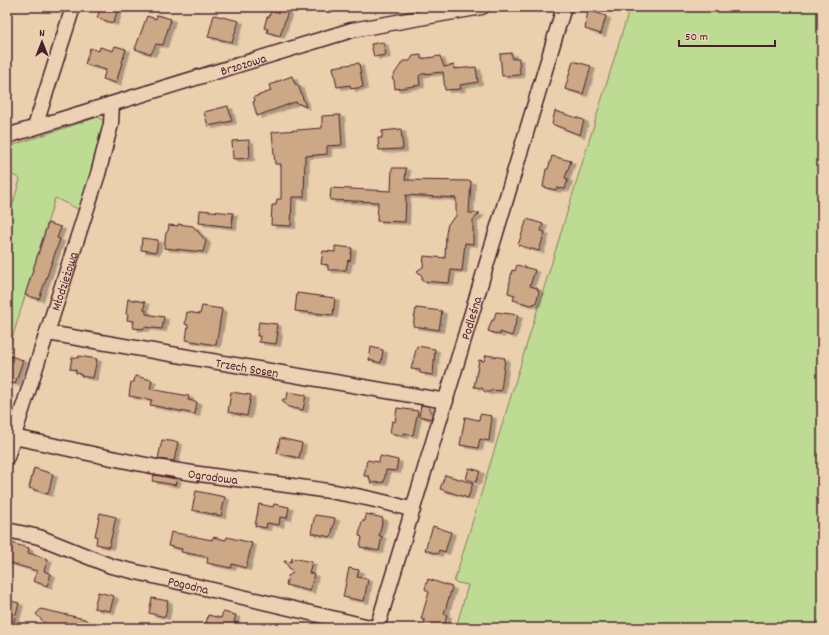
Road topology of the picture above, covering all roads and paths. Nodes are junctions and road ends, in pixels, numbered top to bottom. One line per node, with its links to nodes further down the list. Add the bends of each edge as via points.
1 (73, 7): 5 (street)
2 (482, 7): 4 (street, Brzozowa, via 352,30)
3 (564, 7): 8 (street, Podleśna)
4 (112, 104): 5 (street, Brzozowa); 7 (street, Młodzieżowa, via 111,124 98,174)
5 (35, 127): 6 (street, Brzozowa)
6 (7, 136)
7 (48, 333): 8 (street, Trzech Sosen); 9 (street, Młodzieżowa)
8 (446, 401): 11 (street, Podleśna)
9 (14, 436): 10 (street, Młodzieżowa); 11 (street, Ogrodowa, via 186,472 294,485 363,497)
10 (7, 457)
11 (413, 510): 13 (street, Podleśna)
12 (7, 530): 13 (street, Pogodna, via 39,537 111,566)
13 (376, 628)

